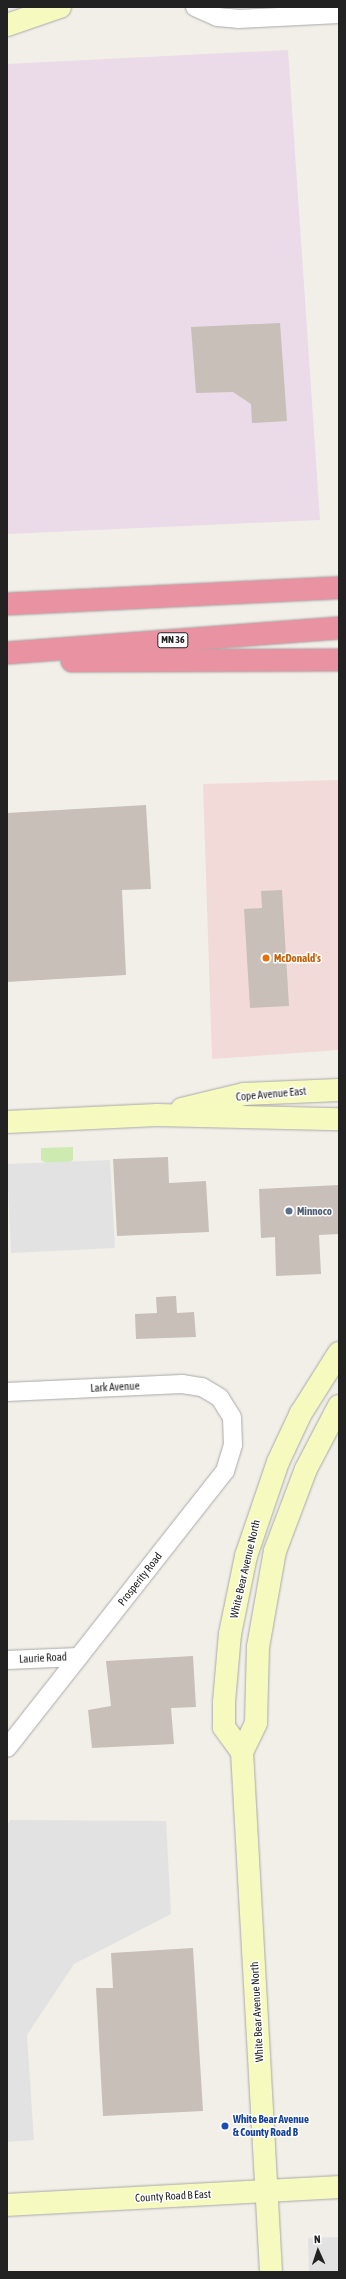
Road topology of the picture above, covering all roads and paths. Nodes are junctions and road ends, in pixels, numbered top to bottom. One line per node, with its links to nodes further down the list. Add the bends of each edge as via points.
1 (60, 7): 4 (main road)
2 (195, 7): 3 (street, via 217,17 238,19)
3 (339, 14)
4 (7, 25)
5 (339, 576): 7 (highway)
6 (339, 588): 7 (highway)
7 (179, 595): 8 (highway)
8 (7, 604)
9 (339, 628): 10 (highway, MN 36)
10 (7, 653)
11 (339, 660): 12 (highway)
12 (7, 661)
13 (339, 1090): 14 (main road, Cope Avenue East, via 244,1094)
14 (157, 1115): 15 (main road, Cope Avenue East); 16 (main road, Cope Avenue East)
15 (334, 1119)
16 (7, 1122)
17 (339, 1353): 24 (main road, White Bear Avenue North, via 301,1413 278,1462 246,1556 230,1634 224,1702 224,1727)
18 (7, 1392): 19 (street, Lark Avenue, via 182,1384 202,1387)
19 (220, 1398): 21 (street, Prosperity Road, via 232,1417 233,1445 225,1471)
20 (339, 1406): 24 (main road, White Bear Avenue North, via 306,1469 276,1551 258,1647 256,1723)
21 (79, 1657): 22 (street, Laurie Road); 23 (street, Prosperity Road)
22 (7, 1660)
23 (7, 1748)
24 (242, 1752): 26 (main road, White Bear Avenue North)
25 (339, 2187): 26 (main road, County Road B East)
26 (267, 2191): 27 (main road, County Road B East); 28 (main road, White Bear Avenue North)
27 (7, 2205)
28 (271, 2272)

